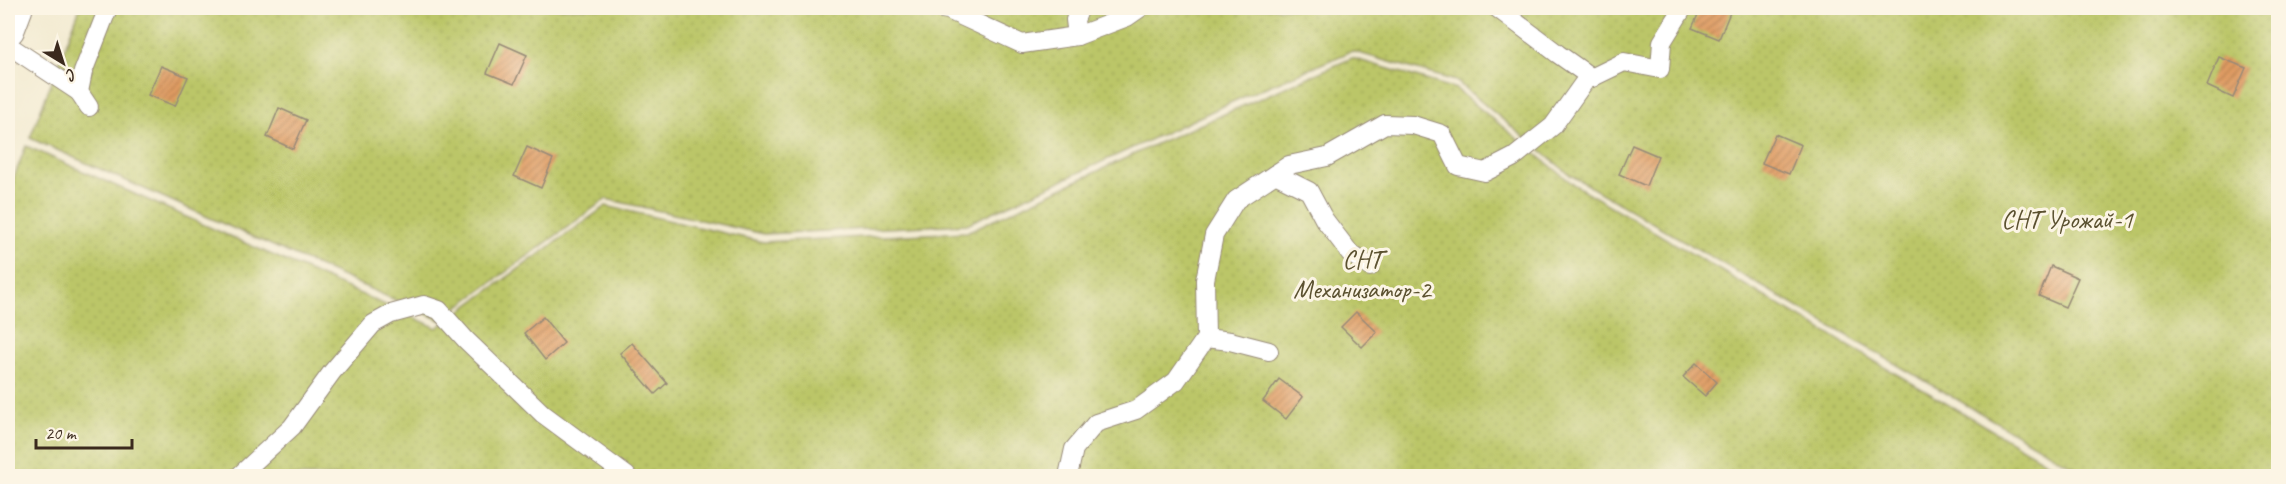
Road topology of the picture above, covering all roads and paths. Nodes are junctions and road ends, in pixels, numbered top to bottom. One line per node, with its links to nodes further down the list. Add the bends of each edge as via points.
1 (16, 8): 8 (street)
2 (108, 8): 10 (lane, via 82,72 84,100)
3 (936, 8): 9 (lane, via 1022,44)
4 (1080, 8): 9 (lane, via 1075,20)
5 (1140, 8): 9 (lane)
6 (1497, 8): 11 (lane)
7 (1683, 8): 11 (lane, via 1662,42 1660,69 1624,62)
8 (8, 29)
9 (1077, 36)
10 (8, 45)
11 (1593, 78): 12 (lane, via 1586,81 1553,126 1514,157 1485,172 1458,166 1442,134 1413,125 1385,124 1327,157 1289,165)
12 (1275, 174): 13 (lane, via 1309,191 1350,253); 14 (lane, via 1236,200 1214,236 1205,280)
13 (1370, 267)
14 (1206, 338): 15 (lane); 18 (lane, via 1176,381 1136,410 1096,423 1074,449)
15 (1269, 351)
16 (238, 477): 17 (lane, via 292,427 373,324 391,314 424,305 439,310 543,414)
17 (627, 477)
18 (1068, 477)

